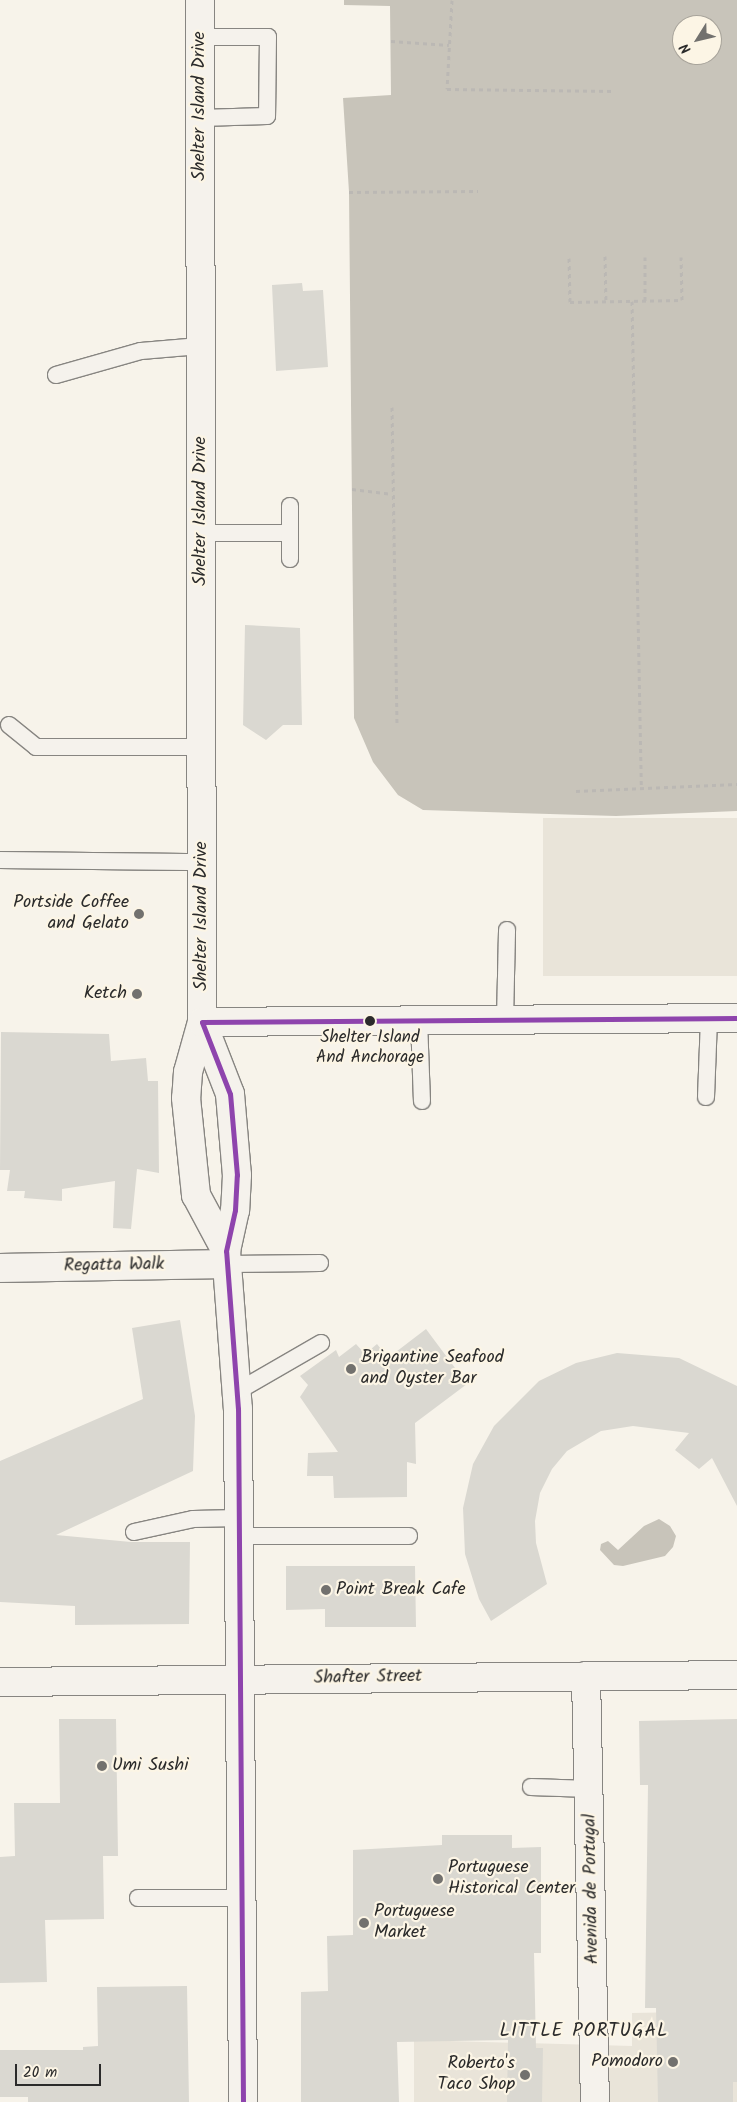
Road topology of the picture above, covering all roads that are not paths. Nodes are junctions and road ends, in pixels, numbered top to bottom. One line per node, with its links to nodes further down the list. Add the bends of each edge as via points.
1 (200, 0): 2 (main road, Shelter Island Drive)
2 (200, 37): 3 (main road, Shelter Island Drive); 3 (lane, via 268,37 267,116)
3 (200, 118): 4 (main road, Shelter Island Drive)
4 (200, 346): 5 (lane, via 141,351); 7 (main road, Shelter Island Drive)
5 (56, 375)
6 (290, 506): 8 (lane)
7 (200, 533): 8 (lane); 11 (main road, Shelter Island Drive)
8 (290, 533): 9 (lane)
9 (290, 559)
10 (9, 725): 11 (lane, via 36,747)
11 (202, 747): 13 (main road, Shelter Island Drive)
12 (0, 860): 13 (lane)
13 (202, 862): 19 (main road, Shelter Island Drive)
14 (506, 930): 18 (lane)
15 (709, 1018): 16 (main road); 18 (main road); 20 (lane)
16 (737, 1018)
17 (419, 1020): 18 (main road); 19 (main road); 21 (lane)
18 (505, 1020)
19 (202, 1022): 22 (main road, Shelter Island Drive, via 230,1094 237,1175); 22 (main road, Shelter Island Drive, via 188,1072 186,1098 192,1176 203,1214)
20 (706, 1098)
21 (422, 1101)
22 (227, 1257): 23 (lane); 24 (main road, Regatta Walk); 26 (main road, Shelter Island Drive)
23 (320, 1263)
24 (0, 1268)
25 (321, 1343): 26 (lane)
26 (238, 1391): 27 (main road, Shelter Island Drive)
27 (239, 1527): 28 (lane, via 192,1519); 29 (lane); 32 (main road, Shelter Island Drive)
28 (134, 1532)
29 (409, 1536)
30 (737, 1675): 31 (main road, Shafter Street)
31 (586, 1676): 32 (main road, Shafter Street); 35 (main road, Avenida de Portugal)
32 (241, 1680): 33 (main road, Shafter Street); 37 (main road, Shelter Island Drive)
33 (0, 1682)
34 (531, 1787): 35 (lane)
35 (590, 1789): 39 (main road, Avenida de Portugal)
36 (138, 1898): 37 (lane)
37 (242, 1898): 38 (main road, Shelter Island Drive)
38 (243, 2102)
39 (595, 2102)

